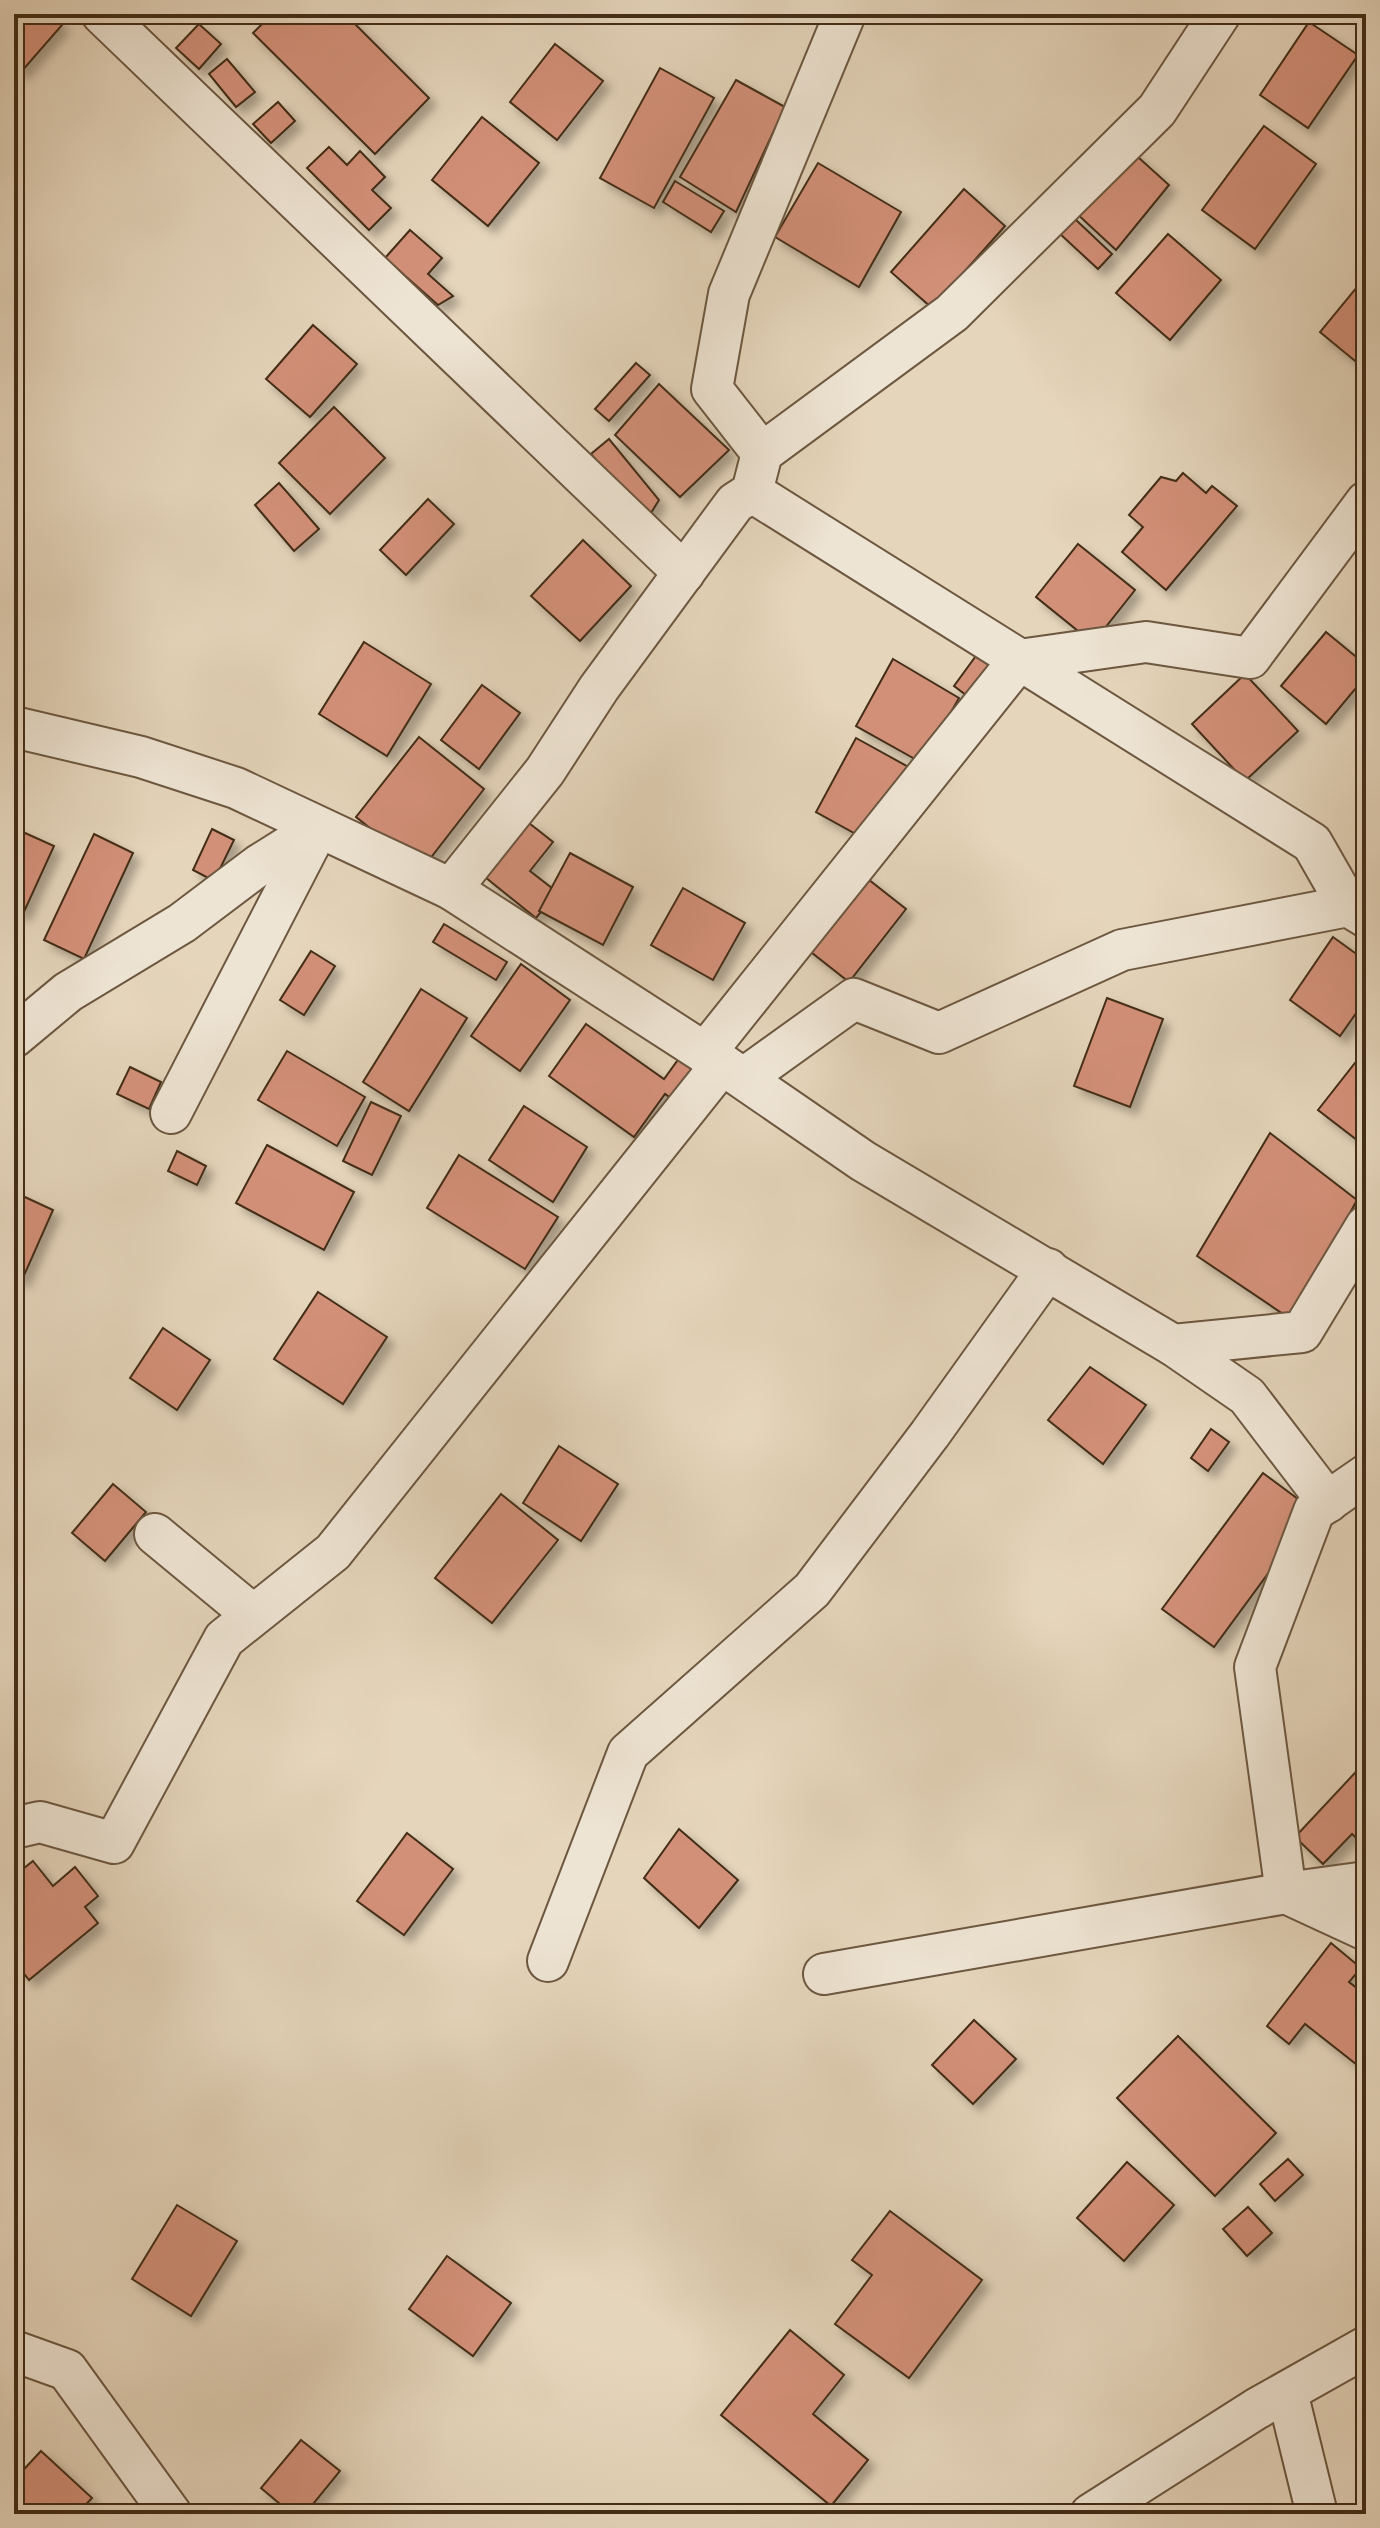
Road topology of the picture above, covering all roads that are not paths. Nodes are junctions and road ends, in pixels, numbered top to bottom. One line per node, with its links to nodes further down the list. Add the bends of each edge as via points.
1 (102, 14): 7 (street)
2 (845, 14): 4 (street, via 729,294 712,389)
3 (1220, 14): 4 (street, via 1157,110 952,313)
4 (762, 453): 5 (street)
5 (752, 492): 7 (street, via 735,503); 8 (street)
6 (1366, 502): 8 (street, via 1250,658 1146,642)
7 (684, 573): 11 (street, via 545,771)
8 (1019, 660): 12 (street, via 1312,843); 14 (street)
9 (14, 727): 10 (street, via 141,757 236,788)
10 (318, 828): 11 (street); 13 (street, via 182,923 68,992); 15 (street)
11 (451, 889): 14 (street)
12 (1357, 911): 14 (street, via 1122,950 939,1033 854,999)
13 (14, 1037)
14 (723, 1065): 17 (street, via 863,1161); 22 (street, via 333,1552)
15 (171, 1113)
16 (1366, 1226): 18 (street, via 1302,1332)
17 (1048, 1269): 18 (street); 27 (street, via 812,1590 628,1753)
18 (1173, 1345): 20 (street, via 1247,1396)
19 (1366, 1475): 20 (street)
20 (1328, 1502): 25 (street, via 1314,1511 1255,1667)
21 (155, 1534): 22 (street)
22 (253, 1615): 23 (street, via 224,1639 114,1843 40,1822)
23 (14, 1828)
24 (1366, 1882): 25 (street)
25 (1286, 1893): 26 (street); 28 (street)
26 (1366, 1930)
27 (548, 1961)
28 (824, 1974)
29 (1366, 2347): 31 (street)
30 (14, 2351): 32 (street, via 67,2370)
31 (1287, 2392): 33 (street); 34 (street)
32 (171, 2514)
33 (1091, 2514)
34 (1317, 2514)

